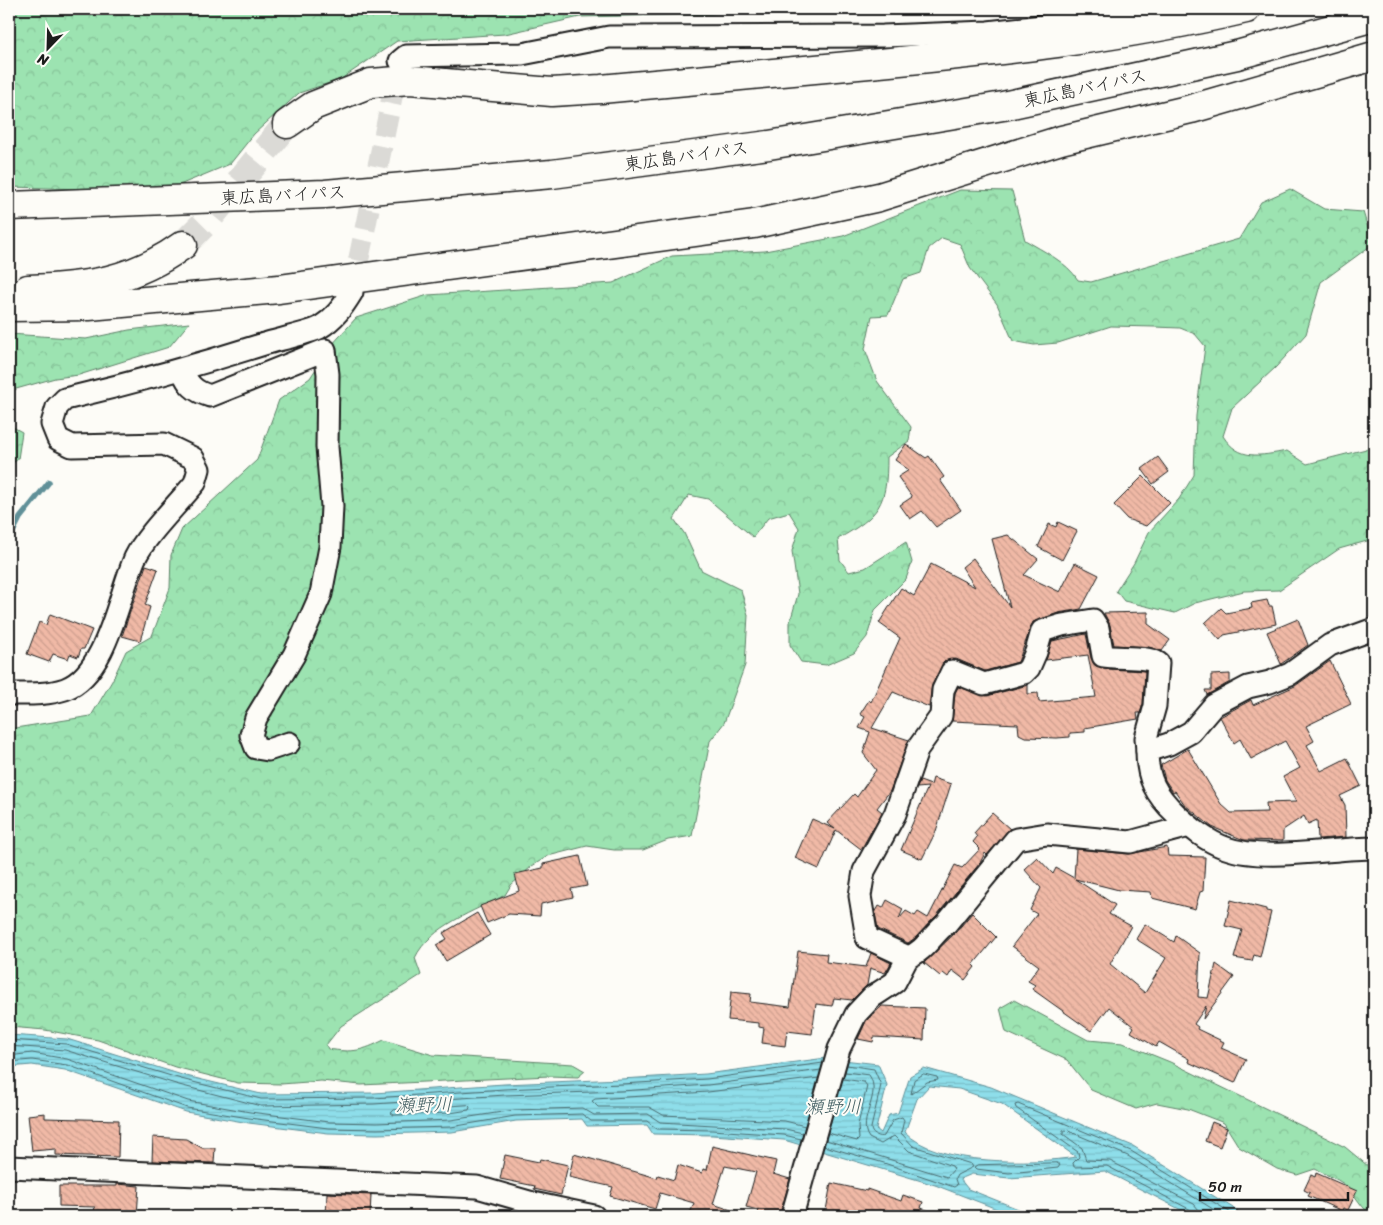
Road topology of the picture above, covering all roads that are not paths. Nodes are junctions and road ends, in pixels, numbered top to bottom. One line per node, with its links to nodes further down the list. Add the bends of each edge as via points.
1 (1160, 9): 5 (street, via 988,32 883,36 609,37 522,54 406,56)
2 (1246, 9): 6 (highway, via 1086,40 954,56 601,89 552,92 410,80 371,83 313,106)
3 (1367, 18): 7 (highway, 東広島バイパス, via 1237,55 1002,106 759,146 552,174 325,194)
4 (1374, 56): 11 (highway, via 1191,109 1061,140 880,197 754,224 279,289 89,306)
5 (400, 61)
6 (287, 124)
7 (9, 206)
8 (183, 246): 9 (highway, via 160,262 130,275 95,284)
9 (9, 289)
10 (352, 292): 12 (street, via 332,320 316,329)
11 (9, 307)
12 (182, 370): 14 (street, via 66,399 57,407 52,424 58,439 72,446 164,444 193,458 199,469 194,483 136,556 109,636 84,676 68,688 52,693); 15 (street, via 188,385 198,393 210,396 324,350 328,374 330,547 321,594 294,655 256,718 251,735 256,748 268,750)
13 (1374, 629): 16 (street, via 1330,645 1290,674 1214,704 1191,732)
14 (9, 694)
15 (289, 743)
16 (1147, 751): 17 (street, via 1147,770 1154,790); 19 (street, via 1146,738 1156,706 1158,662 1103,656 1098,628 1093,620 1062,624 1042,631 1036,652 1024,673 984,684 952,671 944,690 941,716 918,748 895,814 870,856 861,883 860,906 867,938)
17 (1189, 826): 18 (street, via 1227,849 1267,854); 19 (street, via 1130,842 1048,834 1016,839 946,924 916,954)
18 (1374, 848)
19 (908, 957): 23 (street, via 895,982 872,997 856,1014 839,1049)
20 (9, 1167): 21 (street, via 477,1187)
21 (534, 1210): 22 (street)
22 (594, 1216)
23 (792, 1216)

